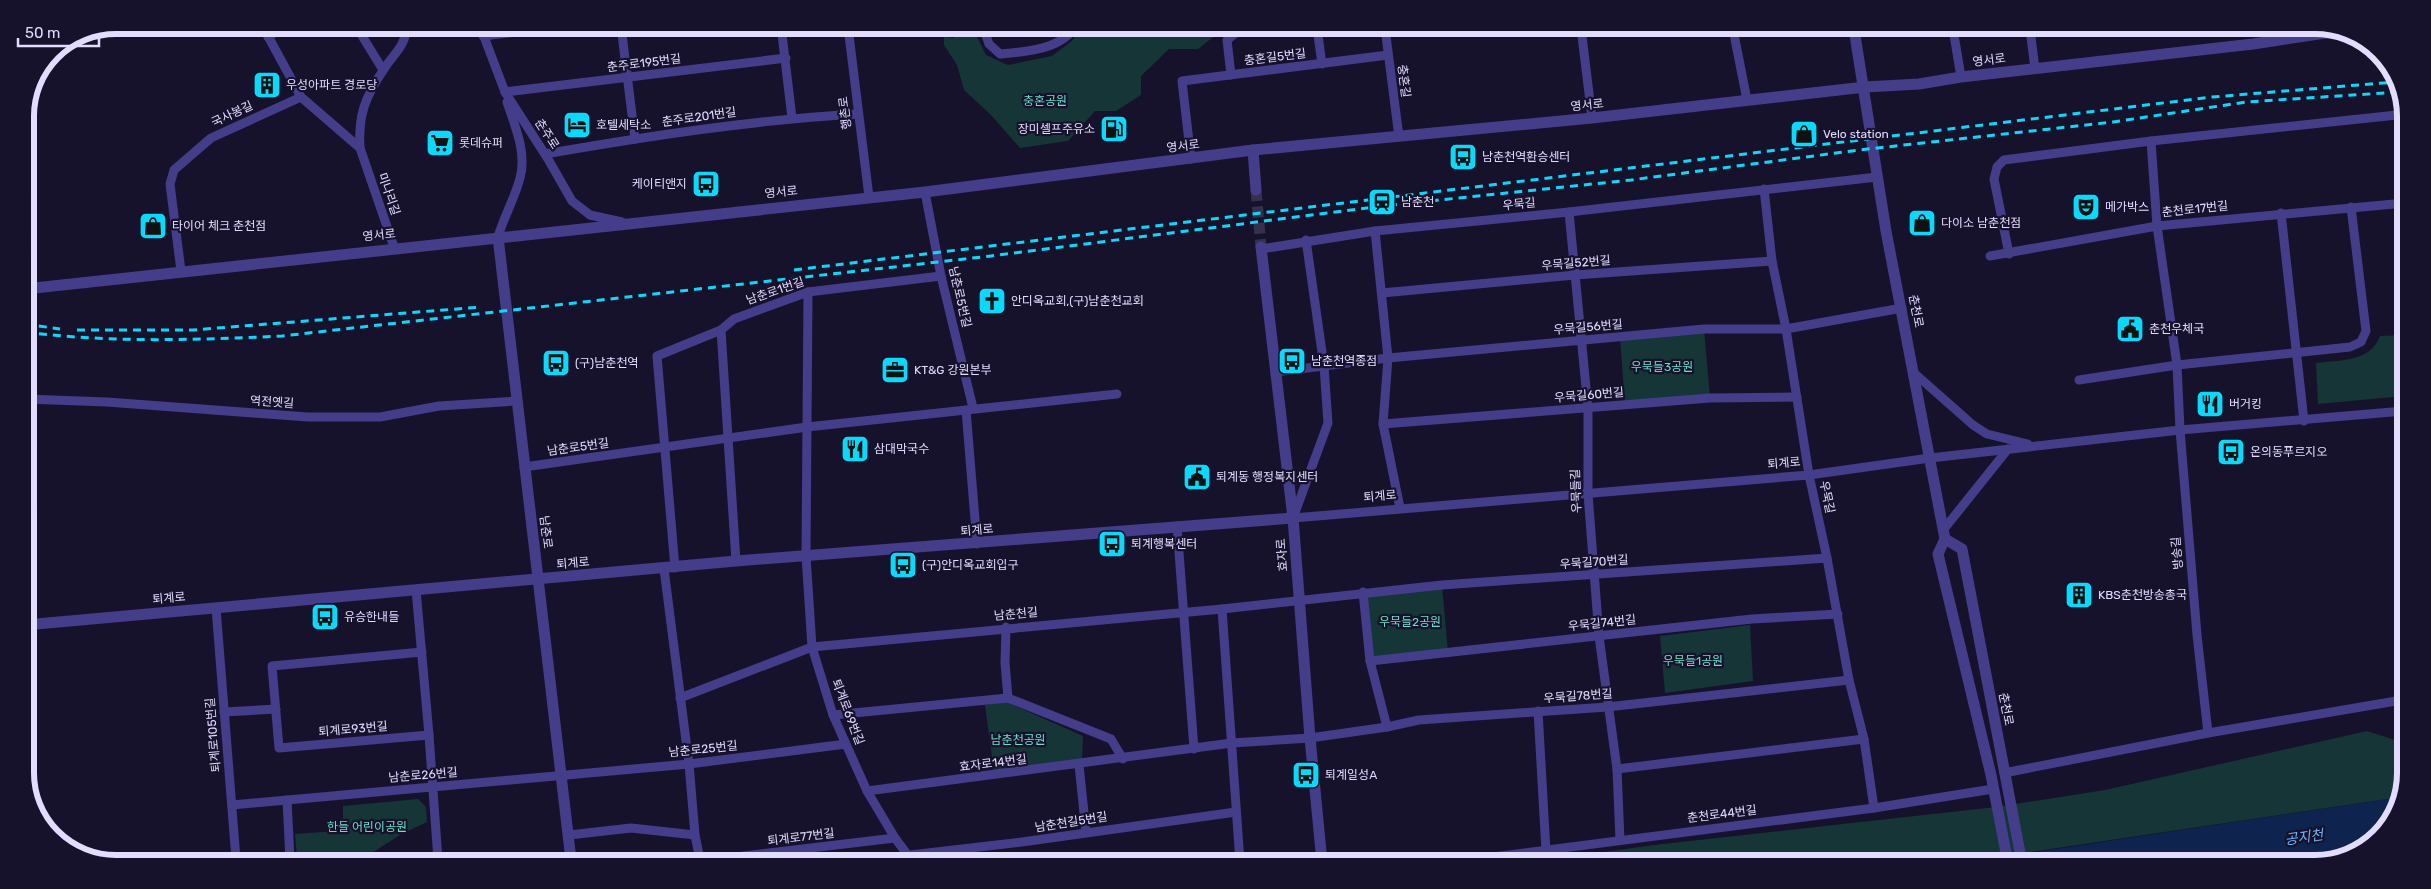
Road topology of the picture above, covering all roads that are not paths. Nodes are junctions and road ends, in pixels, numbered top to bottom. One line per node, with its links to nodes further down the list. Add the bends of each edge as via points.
1 (266, 34): 21 (street)
2 (272, 34): 21 (street)
3 (361, 34): 26 (street)
4 (406, 34): 26 (street, 미나리길)
5 (499, 34): 20 (street)
6 (622, 34): 29 (street)
7 (782, 34): 23 (street)
8 (849, 34): 34 (street, 행촌로)
9 (985, 34): 10 (street, via 989,44 1000,54 1035,50)
10 (1071, 34)
11 (1236, 34): 27 (street, 충혼길5번길, via 1228,40)
12 (1318, 34): 24 (street, 충혼길5번길)
13 (1386, 34): 22 (street, 충혼길)
14 (1582, 34): 37 (street)
15 (1734, 34): 33 (street)
16 (1855, 34): 30 (street, 춘천로)
17 (1954, 34): 28 (street)
18 (2031, 34): 25 (street)
19 (2319, 34): 25 (street, 영서로)
20 (483, 36): 31 (street, 춘주로)
21 (268, 37): 32 (street)
22 (1388, 55): 24 (street, 충혼길5번길); 38 (street, 충혼길)
23 (786, 58): 29 (street, 춘주로195번길); 36 (street)
24 (1322, 64): 27 (street, 충혼길5번길)
25 (2035, 69): 28 (street, 영서로)
26 (383, 70): 41 (street, 미나리길, via 359,123)
27 (1231, 75): 44 (street, 충혼길5번길, via 1182,81)
28 (1961, 77): 30 (street, 영서로, via 1919,84)
29 (628, 78): 31 (street, 춘주로195번길); 39 (street)
30 (1865, 87): 33 (street, 영서로); 45 (street, 춘천로)
31 (504, 92): 43 (street, 춘주로); 57 (street, via 522,164)
32 (301, 97): 41 (street); 64 (street, 국사봉길, via 211,138 174,170 170,184)
33 (1747, 100): 37 (street, 영서로)
34 (858, 114): 36 (street, 춘주로201번길); 49 (street, 행촌로)
35 (2397, 117): 40 (street)
36 (792, 118): 39 (street, 춘주로201번길)
37 (1592, 118): 38 (street, 영서로)
38 (1399, 137): 42 (street, 영서로)
39 (635, 139): 43 (street, 춘주로201번길)
40 (2151, 142): 55 (street, 방송길); 61 (street, via 2004,160 1994,179)
41 (360, 148): 59 (street, 미나리길)
42 (1253, 150): 44 (street, 영서로); 47 (street)
43 (545, 154): 54 (street, 춘주로, via 578,207 601,219)
44 (1191, 159): 48 (street, 영서로)
45 (1877, 177): 46 (street, 우묵길); 70 (street, 춘천로)
46 (1764, 189): 52 (street, 우묵길); 63 (street, 우묵길)
47 (1256, 190)
48 (925, 192): 49 (street, 영서로); 66 (street, 남춘로5번길)
49 (868, 197): 54 (street, 영서로)
50 (2397, 204): 51 (street, 춘천로17번길)
51 (2351, 207): 53 (street, 춘천로17번길); 74 (street, via 2366,331 2361,342 2350,347)
52 (1569, 212): 56 (street, 우묵길); 65 (street, 우묵들길)
53 (2281, 213): 55 (street, 춘천로17번길); 74 (street)
54 (624, 223): 57 (street, 영서로)
55 (2157, 226): 61 (street, 춘천로17번길); 76 (street, 방송길)
56 (1375, 231): 58 (street, 우묵길); 69 (street)
57 (498, 237): 59 (street, 영서로); 84 (street, 남춘로)
58 (1306, 240): 60 (street, 우묵길); 77 (street)
59 (394, 247): 64 (street, 영서로)
60 (1261, 248): 78 (street, 효자로)
61 (2009, 254): 62 (street, 춘천로17번길)
62 (1990, 256)
63 (1772, 261): 65 (street, 우묵길52번길); 71 (street, 우묵길)
64 (181, 271): 67 (street, 영서로)
65 (1574, 275): 69 (street, 우묵길52번길); 73 (street, 우묵들길)
66 (941, 276): 68 (street, 남춘로1번길); 86 (street, 남춘로5번길)
67 (34, 288)
68 (808, 292): 72 (street, 남춘로1번길, via 734,319); 90 (street)
69 (1382, 293): 75 (street)
70 (1902, 308): 71 (street, 우묵길56번길); 79 (street, 춘천로)
71 (1786, 329): 73 (street, 우묵길56번길, via 1704,329); 82 (street, 우묵길)
72 (721, 330): 92 (street); 94 (street, 남춘로1번길, via 656,356)
73 (1582, 340): 75 (street, 우묵길56번길); 85 (street, 우묵들길)
74 (2296, 353): 76 (street); 88 (street)
75 (1388, 358): 77 (street, 우묵길56번길); 89 (street)
76 (2177, 365): 80 (street); 91 (street, 방송길)
77 (1324, 366): 78 (street, 우묵길56번길); 101 (street, via 1328,423)
78 (1275, 372): 101 (street, 효자로)
79 (1913, 372): 93 (street, via 1987,434); 96 (street, 춘천로)
80 (2079, 380)
81 (1117, 394): 86 (street, 남춘로5번길)
82 (1797, 397): 85 (street, 우묵길60번길, via 1710,398); 98 (street, 우묵길)
83 (34, 399): 84 (street, 역전옛길, via 308,417 380,416 439,406)
84 (516, 401): 97 (street, 남춘로)
85 (1588, 408): 89 (street, 우묵길60번길); 99 (street, 우묵들길)
86 (969, 409): 90 (street, 남춘로5번길); 104 (street, 남춘로5번길)
87 (2397, 412): 88 (street)
88 (2304, 421): 91 (street)
89 (1383, 424): 100 (street)
90 (807, 427): 92 (street, 남춘로5번길); 105 (street)
91 (2180, 430): 93 (street); 134 (street, 방송길, via 2196,635)
92 (727, 438): 94 (street, 남춘로5번길); 107 (street)
93 (2038, 446): 95 (street)
94 (665, 448): 97 (street, 남춘로5번길); 108 (street)
95 (2008, 449): 96 (street); 103 (street)
96 (1930, 458): 98 (street, 퇴계로); 103 (street, 춘천로)
97 (524, 467): 110 (street, 남춘로)
98 (1809, 475): 99 (street, 퇴계로); 106 (street, 우묵길)
99 (1588, 494): 100 (street, 퇴계로); 109 (street, 우묵들길)
100 (1400, 508): 101 (street, 퇴계로)
101 (1293, 518): 102 (street, 퇴계로); 113 (street, 효자로)
102 (1177, 526): 104 (street, 퇴계로); 116 (street)
103 (1944, 534): 145 (street, 춘천로, via 1962,549); 148 (street, 춘천로, via 1938,554)
104 (977, 544): 105 (street, 퇴계로)
105 (806, 556): 107 (street, 퇴계로); 121 (street, 퇴계로69번길)
106 (1827, 558): 109 (street, 우묵길70번길); 117 (street, 우묵길)
107 (736, 561): 108 (street, 퇴계로)
108 (670, 568): 110 (street, 퇴계로); 125 (street)
109 (1594, 575): 112 (street, 우묵길70번길); 120 (street, 우묵들길)
110 (538, 579): 111 (street, 퇴계로); 146 (street, 남춘로)
111 (416, 590): 114 (street, 퇴계로); 122 (street)
112 (1363, 592): 113 (street, 우묵길70번길); 123 (street)
113 (1299, 600): 115 (street, 남춘천길); 136 (street, 효자로)
114 (216, 608): 118 (street, 퇴계로); 131 (street, 퇴계로105번길)
115 (1222, 609): 116 (street, 남춘천길); 138 (street)
116 (1185, 612): 119 (street, 남춘천길); 140 (street)
117 (1838, 614): 120 (street, 우묵길74번길, via 1752,619); 124 (street, 우묵길)
118 (34, 624)
119 (1006, 627): 121 (street, 남춘천길); 126 (street)
120 (1599, 636): 123 (street, 우묵길74번길); 128 (street, 우묵들길)
121 (812, 646): 125 (street); 132 (street, 퇴계로69번길)
122 (422, 652): 129 (street, via 272,666); 135 (street)
123 (1370, 661): 133 (street)
124 (1848, 680): 128 (street, 우묵길78번길); 137 (street, 우묵길)
125 (680, 698): 142 (street)
126 (1008, 698): 132 (street); 141 (street, via 1111,739)
127 (2397, 701): 134 (street)
128 (1607, 707): 130 (street, 우묵길78번길); 144 (street, 우묵들길)
129 (276, 709): 131 (street); 135 (street, 퇴계로93번길, via 279,748)
130 (1538, 711): 133 (street, 우묵길78번길, via 1419,720); 159 (street)
131 (224, 712): 151 (street, 퇴계로105번길)
132 (833, 715): 139 (street, 퇴계로69번길)
133 (1387, 727): 136 (street, 우묵길78번길)
134 (2208, 733): 145 (street)
135 (429, 735): 147 (street)
136 (1310, 738): 138 (street, 효자로14번길); 169 (street, 효자로)
137 (1864, 739): 144 (street); 152 (street, 우묵길)
138 (1232, 743): 140 (street, 효자로14번길); 153 (street)
139 (846, 744): 142 (street, 남춘로25번길); 149 (street, 퇴계로69번길)
140 (1194, 749): 141 (street, 효자로14번길)
141 (1123, 759): 143 (street, 효자로14번길)
142 (689, 764): 146 (street, 남춘로25번길); 156 (street)
143 (1079, 764): 149 (street, 효자로14번길); 154 (street)
144 (1617, 769): 158 (street, 우묵들길)
145 (2004, 772): 172 (street, 춘천로)
146 (562, 775): 147 (street, 남춘로26번길); 155 (street, 남춘로)
147 (431, 786): 150 (street, 남춘로26번길); 162 (street)
148 (1993, 789): 152 (street, 춘천로44번길); 171 (street, 춘천로)
149 (867, 791): 157 (street, 퇴계로69번길)
150 (287, 800): 151 (street, 남춘로26번길); 161 (street)
151 (232, 805): 160 (street, 퇴계로105번길)
152 (1874, 808): 158 (street, 춘천로44번길)
153 (1236, 812): 154 (street, 남춘천길5번길); 168 (street)
154 (1086, 832): 167 (street, 남춘천길5번길)
155 (569, 835): 156 (street, via 631,828); 163 (street, 남춘로)
156 (695, 835): 164 (street)
157 (895, 838): 165 (street, 퇴계로77번길); 166 (street, 퇴계로69번길)
158 (1620, 840): 159 (street, 춘천로44번길)
159 (1546, 851): 170 (street, 춘천로44번길)
160 (236, 855)
161 (290, 855)
162 (438, 855)
163 (571, 855)
164 (699, 855)
165 (752, 855)
166 (909, 855)
167 (932, 855)
168 (1239, 855)
169 (1321, 855)
170 (1513, 855)
171 (2006, 855)
172 (2020, 855)

